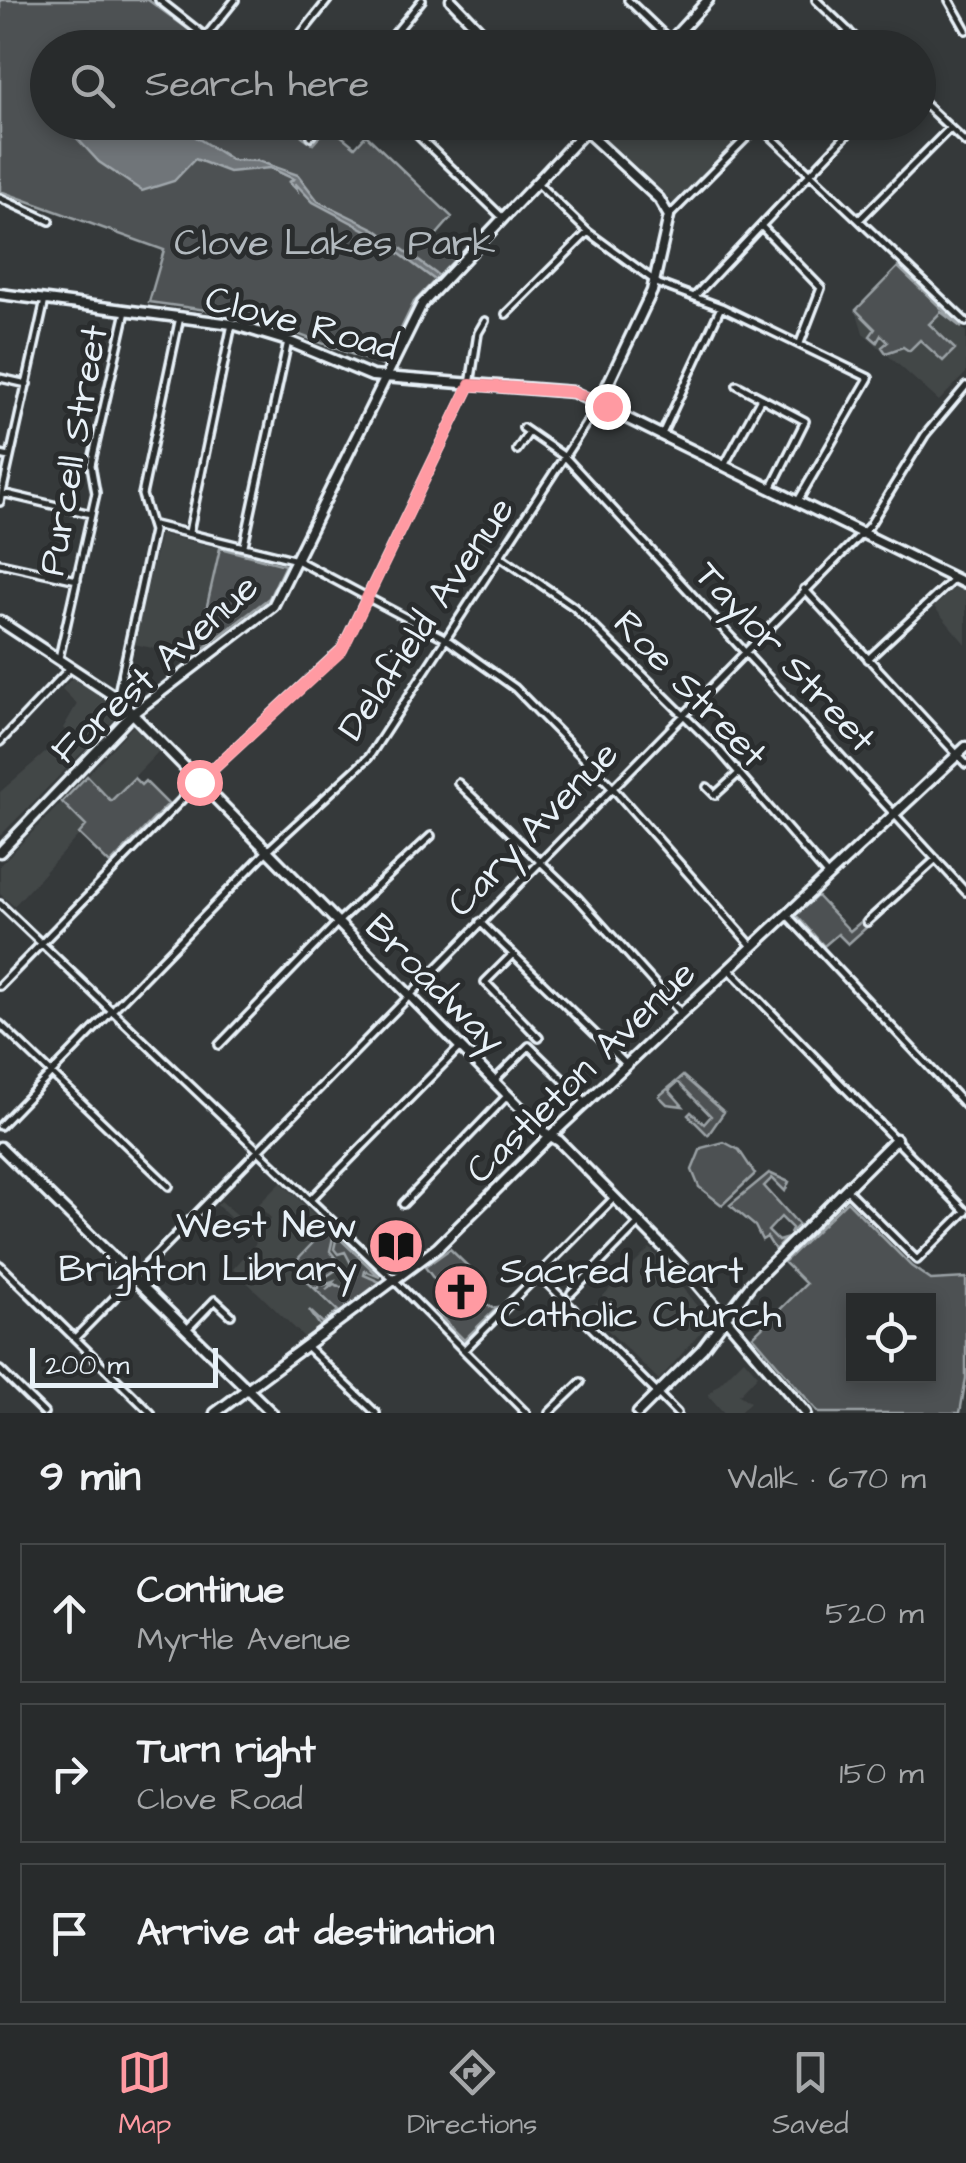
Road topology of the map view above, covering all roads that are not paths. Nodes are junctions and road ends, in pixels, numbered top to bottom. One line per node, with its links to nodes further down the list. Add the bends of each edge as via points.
1 (159, 0): 10 (street)
2 (234, 0): 11 (street)
3 (328, 0): 12 (street)
4 (422, 0): 13 (street)
5 (451, 0): 14 (street)
6 (628, 0): 15 (street)
7 (708, 0): 16 (street)
8 (816, 0): 17 (street)
9 (949, 0): 18 (street)
10 (198, 30)
11 (211, 30)
12 (304, 30)
13 (397, 30)
14 (475, 30)
15 (656, 30)
16 (683, 30)
17 (848, 30)
18 (966, 30)
19 (936, 115): 20 (street)
20 (950, 128): 27 (street); 33 (street)
21 (423, 140): 32 (street)
22 (578, 140): 29 (street, Forest Avenue)
23 (595, 140): 31 (street)
24 (743, 140): 31 (street)
25 (776, 140): 28 (street)
26 (842, 140): 28 (street)
27 (966, 143)
28 (810, 174): 33 (street); 35 (street)
29 (537, 183): 32 (street, Forest Avenue); 36 (street)
30 (0, 198): 34 (street)
31 (669, 216): 37 (street, Delafield Avenue)
32 (504, 218): 51 (street, Forest Avenue, via 422,304)
33 (858, 220): 46 (street)
34 (50, 221)
35 (762, 227): 39 (street); 49 (street, via 821,288)
36 (588, 232): 37 (street); 43 (street)
37 (654, 282): 39 (street); 57 (street, Delafield Avenue)
38 (0, 294): 40 (street, Clove Road)
39 (694, 298): 41 (street)
40 (45, 299): 42 (street, Clove Road); 52 (street)
41 (721, 307): 49 (street); 58 (street)
42 (126, 311): 44 (street, Clove Road); 68 (street, Purcell Street, via 91,465)
43 (506, 314)
44 (180, 317): 47 (street, Clove Road); 69 (street, via 142,495)
45 (485, 321): 53 (street)
46 (966, 322)
47 (232, 324): 48 (street, Clove Road); 71 (street)
48 (288, 341): 51 (street, Clove Road); 72 (street)
49 (800, 343): 66 (street, via 869,378)
50 (0, 378): 52 (street)
51 (385, 378): 53 (street, Clove Road); 74 (street, Forest Avenue)
52 (27, 384): 62 (street)
53 (470, 385): 57 (street, Clove Road, via 573,392); 80 (street)
54 (737, 385): 56 (street)
55 (966, 386): 70 (street, Cary Avenue)
56 (761, 398): 63 (street); 64 (street, via 806,421)
57 (600, 403): 58 (street, Clove Road); 61 (street, Delafield Avenue)
58 (662, 434): 63 (street, Clove Road)
59 (517, 450): 61 (street, Taylor Street, via 526,430)
60 (0, 455): 62 (street)
61 (565, 456): 73 (street, Delafield Avenue); 83 (street, Taylor Street)
62 (10, 457): 65 (street)
63 (724, 464): 64 (street, Clove Road)
64 (772, 487): 66 (street, Clove Road)
65 (2, 493): 67 (street); 68 (street)
66 (799, 500): 70 (street, Clove Road)
67 (0, 502)
68 (92, 514): 77 (street, Purcell Street)
69 (154, 524): 71 (street); 87 (street)
70 (863, 530): 76 (street, Clove Road); 79 (street, Cary Avenue)
71 (189, 532): 72 (street)
72 (244, 546): 74 (street)
73 (500, 556): 82 (street, Delafield Avenue); 89 (street, Roe Street, via 574,607)
74 (297, 560): 80 (street); 88 (street, Forest Avenue, via 268,611)
75 (0, 563): 77 (street)
76 (956, 578): 78 (street, Clove Road); 85 (street)
77 (77, 580): 84 (street, Purcell Street)
78 (966, 584)
79 (804, 588): 83 (street, Cary Avenue); 85 (street)
80 (370, 594): 82 (street); 95 (street, via 342,650)
81 (3, 626): 84 (street, Broadway)
82 (446, 639): 97 (street, via 515,688); 101 (street, Delafield Avenue, via 369,758)
83 (744, 650): 89 (street, Cary Avenue); 99 (street, Taylor Street)
84 (59, 658): 86 (street, Broadway)
85 (868, 658): 92 (street)
86 (72, 666): 87 (street, Broadway); 90 (street)
87 (117, 698): 88 (street, Broadway)
88 (132, 714): 95 (street, Broadway); 102 (street, Forest Avenue)
89 (681, 714): 94 (street, Roe Street); 97 (street, Cary Avenue)
90 (0, 742)
91 (966, 747): 92 (street, Castleton Avenue)
92 (958, 755): 93 (street); 99 (street, Castleton Avenue)
93 (966, 764)
94 (738, 773): 98 (street, via 715,795); 105 (street, Roe Street)
95 (199, 782): 101 (street, Broadway); 112 (street)
96 (458, 783): 104 (street)
97 (611, 786): 104 (street, Cary Avenue); 113 (street)
98 (708, 787)
99 (894, 814): 103 (street, Taylor Street); 105 (street, Castleton Avenue)
100 (431, 836): 111 (street)
101 (267, 851): 111 (street, Broadway); 118 (street, Delafield Avenue)
102 (0, 852)
103 (936, 859): 106 (street, Taylor Street); 110 (street)
104 (540, 860): 109 (street, Cary Avenue); 119 (street)
105 (827, 875): 108 (street, Castleton Avenue)
106 (966, 892)
107 (0, 904): 112 (street)
108 (786, 914): 113 (street, Castleton Avenue); 129 (street)
109 (480, 922): 114 (street); 117 (street, Cary Avenue)
110 (868, 922)
111 (337, 923): 117 (street, Broadway); 122 (street)
112 (42, 944): 116 (street); 118 (street)
113 (751, 945): 115 (street, Castleton Avenue)
114 (512, 954): 121 (street, via 486,982); 124 (street)
115 (728, 968): 119 (street, Castleton Avenue); 132 (street)
116 (0, 986)
117 (409, 996): 123 (street, Broadway); 134 (street, Cary Avenue)
118 (112, 1012): 125 (street, Delafield Avenue); 134 (street)
119 (680, 1012): 124 (street, Castleton Avenue)
120 (0, 1024): 125 (street)
121 (538, 1038)
122 (219, 1045)
123 (460, 1047): 126 (street, Broadway); 138 (street)
124 (626, 1064): 128 (street, Castleton Avenue)
125 (52, 1074): 130 (street, Delafield Avenue); 135 (street)
126 (494, 1081): 127 (street, Broadway); 128 (street, via 529,1046)
127 (508, 1095): 131 (street, Broadway); 139 (street)
128 (587, 1103): 131 (street, Castleton Avenue)
129 (966, 1106)
130 (0, 1126)
131 (552, 1136): 137 (street, Broadway); 145 (street, Castleton Avenue, via 437,1248)
132 (896, 1139): 136 (street); 140 (street)
133 (0, 1147): 144 (street)
134 (258, 1151): 138 (street); 144 (street, Cary Avenue)
135 (169, 1186)
136 (846, 1189): 140 (street, via 917,1260); 148 (street)
137 (615, 1196): 141 (street, Broadway); 143 (street)
138 (310, 1200): 145 (street)
139 (403, 1204)
140 (966, 1211)
141 (640, 1222): 146 (street); 148 (street, Broadway)
142 (0, 1265): 150 (street)
143 (539, 1275): 152 (street); 156 (street)
144 (134, 1278): 149 (street); 150 (street, Cary Avenue)
145 (394, 1280): 151 (street, Castleton Avenue); 152 (street)
146 (571, 1294)
147 (231, 1315): 149 (street, via 215,1300)
148 (724, 1320): 156 (street); 157 (street, Broadway)
149 (187, 1329): 155 (street)
150 (75, 1338): 159 (street)
151 (306, 1346): 155 (street, Castleton Avenue); 162 (street)
152 (464, 1350): 163 (street)
153 (0, 1370): 158 (street)
154 (581, 1382): 164 (street)
155 (248, 1388): 160 (street, Castleton Avenue); 161 (street)
156 (660, 1391): 165 (street); 166 (street)
157 (800, 1411)
158 (44, 1413)
159 (151, 1413)
160 (215, 1413)
161 (272, 1413)
162 (376, 1413)
163 (526, 1413)
164 (549, 1413)
165 (638, 1413)
166 (678, 1413)

